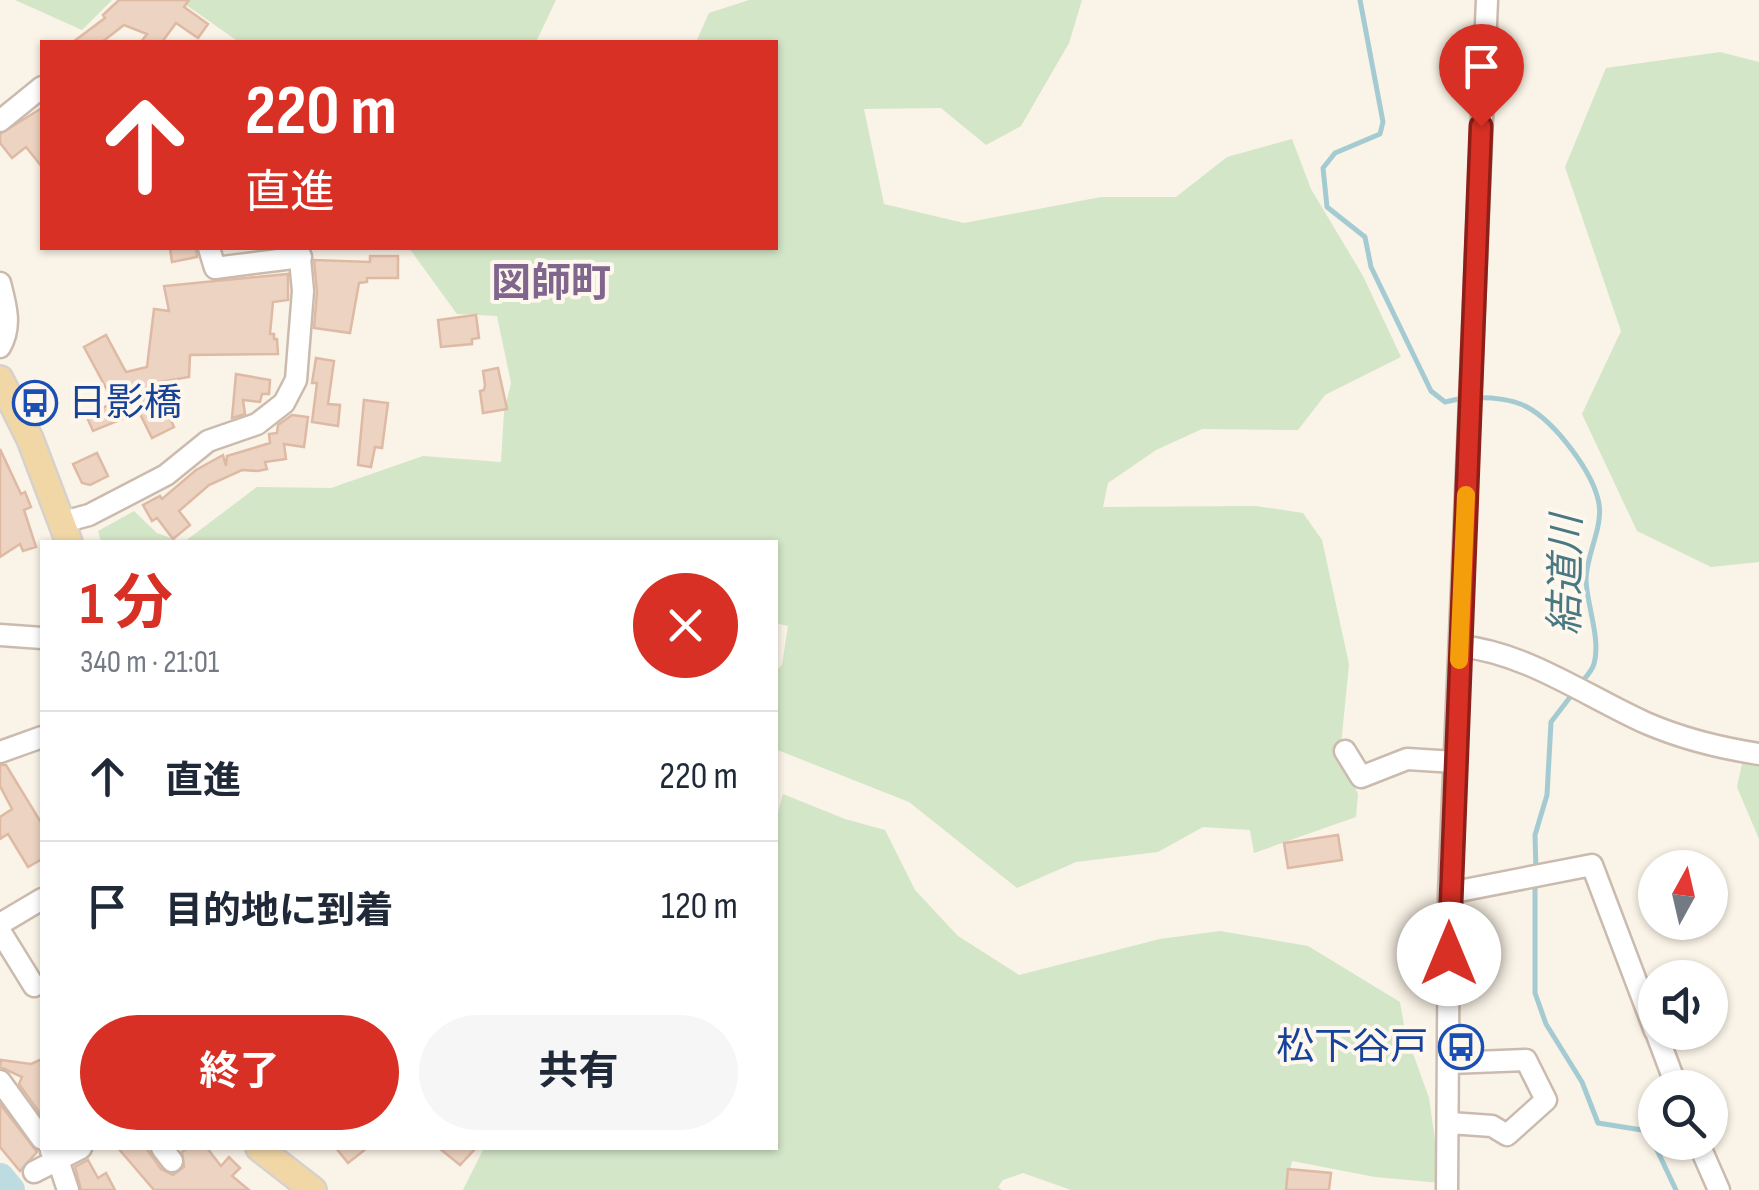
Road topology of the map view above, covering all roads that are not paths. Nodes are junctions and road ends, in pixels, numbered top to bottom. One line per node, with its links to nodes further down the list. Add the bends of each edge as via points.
1 (1487, 0): 12 (street)
2 (40, 90): 3 (street)
3 (0, 121)
4 (209, 250): 5 (street, via 215,268)
5 (300, 252): 9 (street, via 304,291 296,380 284,403 256,424 208,441 166,474)
6 (0, 283): 7 (street, via 8,322)
7 (0, 347)
8 (0, 378): 9 (main road)
9 (66, 532)
10 (0, 635): 11 (street)
11 (40, 638)
12 (1460, 646): 16 (street, via 1504,656 1680,736); 17 (street)
13 (40, 738): 15 (street)
14 (1346, 751): 17 (street, via 1361,777 1408,759)
15 (0, 752)
16 (1759, 754)
17 (1454, 762): 18 (street)
18 (1449, 893): 22 (street, via 1592,866); 23 (street)
19 (40, 901): 20 (street)
20 (0, 927): 21 (street)
21 (34, 986)
22 (1638, 987)
23 (1450, 1063): 25 (street); 25 (street, via 1526,1060 1546,1100 1507,1135 1492,1126)
24 (0, 1080): 26 (street)
25 (1450, 1123): 33 (street)
26 (40, 1136)
27 (262, 1150): 32 (main road)
28 (53, 1154): 30 (street); 31 (street)
29 (1706, 1160): 34 (street)
30 (34, 1172)
31 (68, 1190)
32 (313, 1190)
33 (1447, 1190)
34 (1719, 1190)

